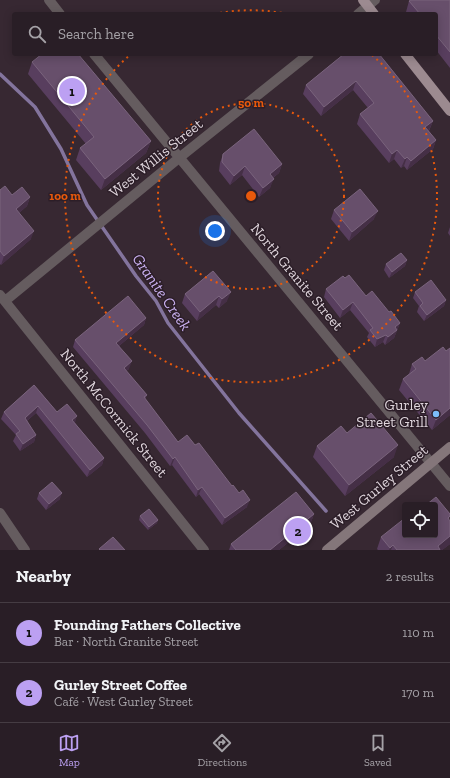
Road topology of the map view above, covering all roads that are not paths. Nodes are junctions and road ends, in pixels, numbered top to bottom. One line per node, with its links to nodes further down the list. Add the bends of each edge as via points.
1 (48, 0): 3 (street)
2 (370, 5): 4 (street)
3 (58, 12)
4 (361, 12)
5 (96, 56): 9 (street, North Granite Street)
6 (306, 56): 9 (street, West Willis Street)
7 (407, 56): 8 (main road)
8 (450, 111)
9 (179, 158): 10 (street, West Willis Street, via 89,232); 12 (street, North Granite Street)
10 (2, 298): 16 (street, North McCormick Street)
11 (450, 447): 12 (main road, West Gurley Street)
12 (431, 463): 13 (street, North Granite Street); 17 (main road, West Gurley Street)
13 (450, 486)
14 (0, 513): 15 (street)
15 (24, 550)
16 (204, 550)
17 (327, 550)

